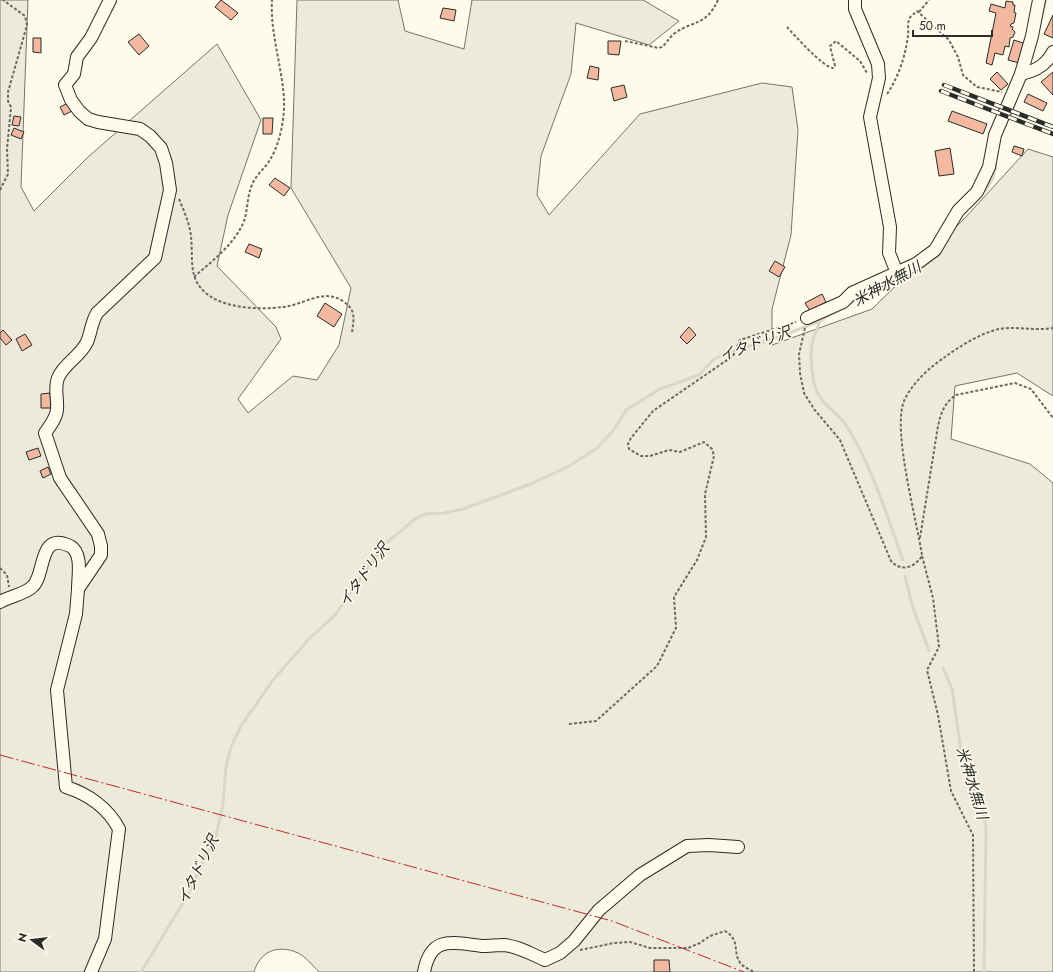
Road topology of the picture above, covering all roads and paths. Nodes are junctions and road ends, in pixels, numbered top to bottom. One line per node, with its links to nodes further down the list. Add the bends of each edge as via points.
1 (3, 0): 16 (path, via 25,16 28,25 8,92 11,107 6,149 8,174)
2 (110, 0): 28 (street, via 91,38 77,57 74,74 65,85 71,100 88,118 140,129 150,136 161,148 170,190 155,258 97,313 86,342 80,352 62,369 57,380 56,416 45,433 49,449 60,478 98,534 101,546 101,555)
3 (272, 0): 19 (path, via 272,19 284,101 279,138 271,158 251,186 244,221 231,242)
4 (718, 0): 10 (path, via 708,17 673,34 663,47)
5 (855, 0): 18 (street, via 855,10 878,64 879,78 870,117 890,227 889,253)
6 (929, 0): 8 (path)
7 (1039, 0): 12 (street)
8 (919, 12): 14 (path, via 949,40 958,57 963,75 983,90); 15 (path, via 909,20 909,34 902,62 895,83)
9 (787, 27): 13 (path, via 825,67 835,66 830,46 836,41 860,61)
10 (625, 41)
11 (1053, 52): 12 (street, via 1048,62)
12 (1026, 73): 14 (street)
13 (869, 76)
14 (1012, 95): 18 (street, via 995,135 989,167 977,192 958,211 935,250 916,264)
15 (883, 99)
16 (0, 190)
17 (179, 198): 19 (path, via 191,235)
18 (897, 273): 20 (street, via 852,293 844,302)
19 (194, 277): 22 (path, via 208,296 251,308 283,307 321,296 331,296 350,306 355,317)
20 (808, 318): 30 (path, via 740,340 732,356 653,411 631,438 629,449 641,456 669,450 680,452 704,442 712,449 714,456 705,494 706,537 697,560 674,597 676,628 658,666 596,721)
21 (1053, 328): 25 (path, via 1009,328 989,332 940,360 908,393 900,425)
22 (352, 332)
23 (804, 332): 26 (path, via 799,364 804,393 840,440 891,561 905,568 916,563)
24 (1053, 418): 25 (path, via 1031,389 1015,383 956,395 949,399 941,413 938,426)
25 (920, 539): 26 (path)
26 (922, 556): 36 (path, via 934,598 939,647 927,670 951,790 973,835)
27 (0, 568): 29 (path, via 8,575)
28 (78, 589): 29 (street, via 77,552 60,543 48,547 38,581 32,588); 33 (street, via 76,614 57,690 66,786 79,791 105,809 119,829 104,939)
29 (5, 599)
30 (569, 724)
31 (738, 847): 34 (street, via 709,844 687,846 640,875 599,910 574,941 560,953 545,960 519,948 456,942 443,944 434,950 429,956)
32 (576, 951): 35 (path, via 630,942 650,948 688,948 725,931 734,939 741,965)
33 (91, 972)
34 (424, 972)
35 (754, 972)
36 (974, 972)

